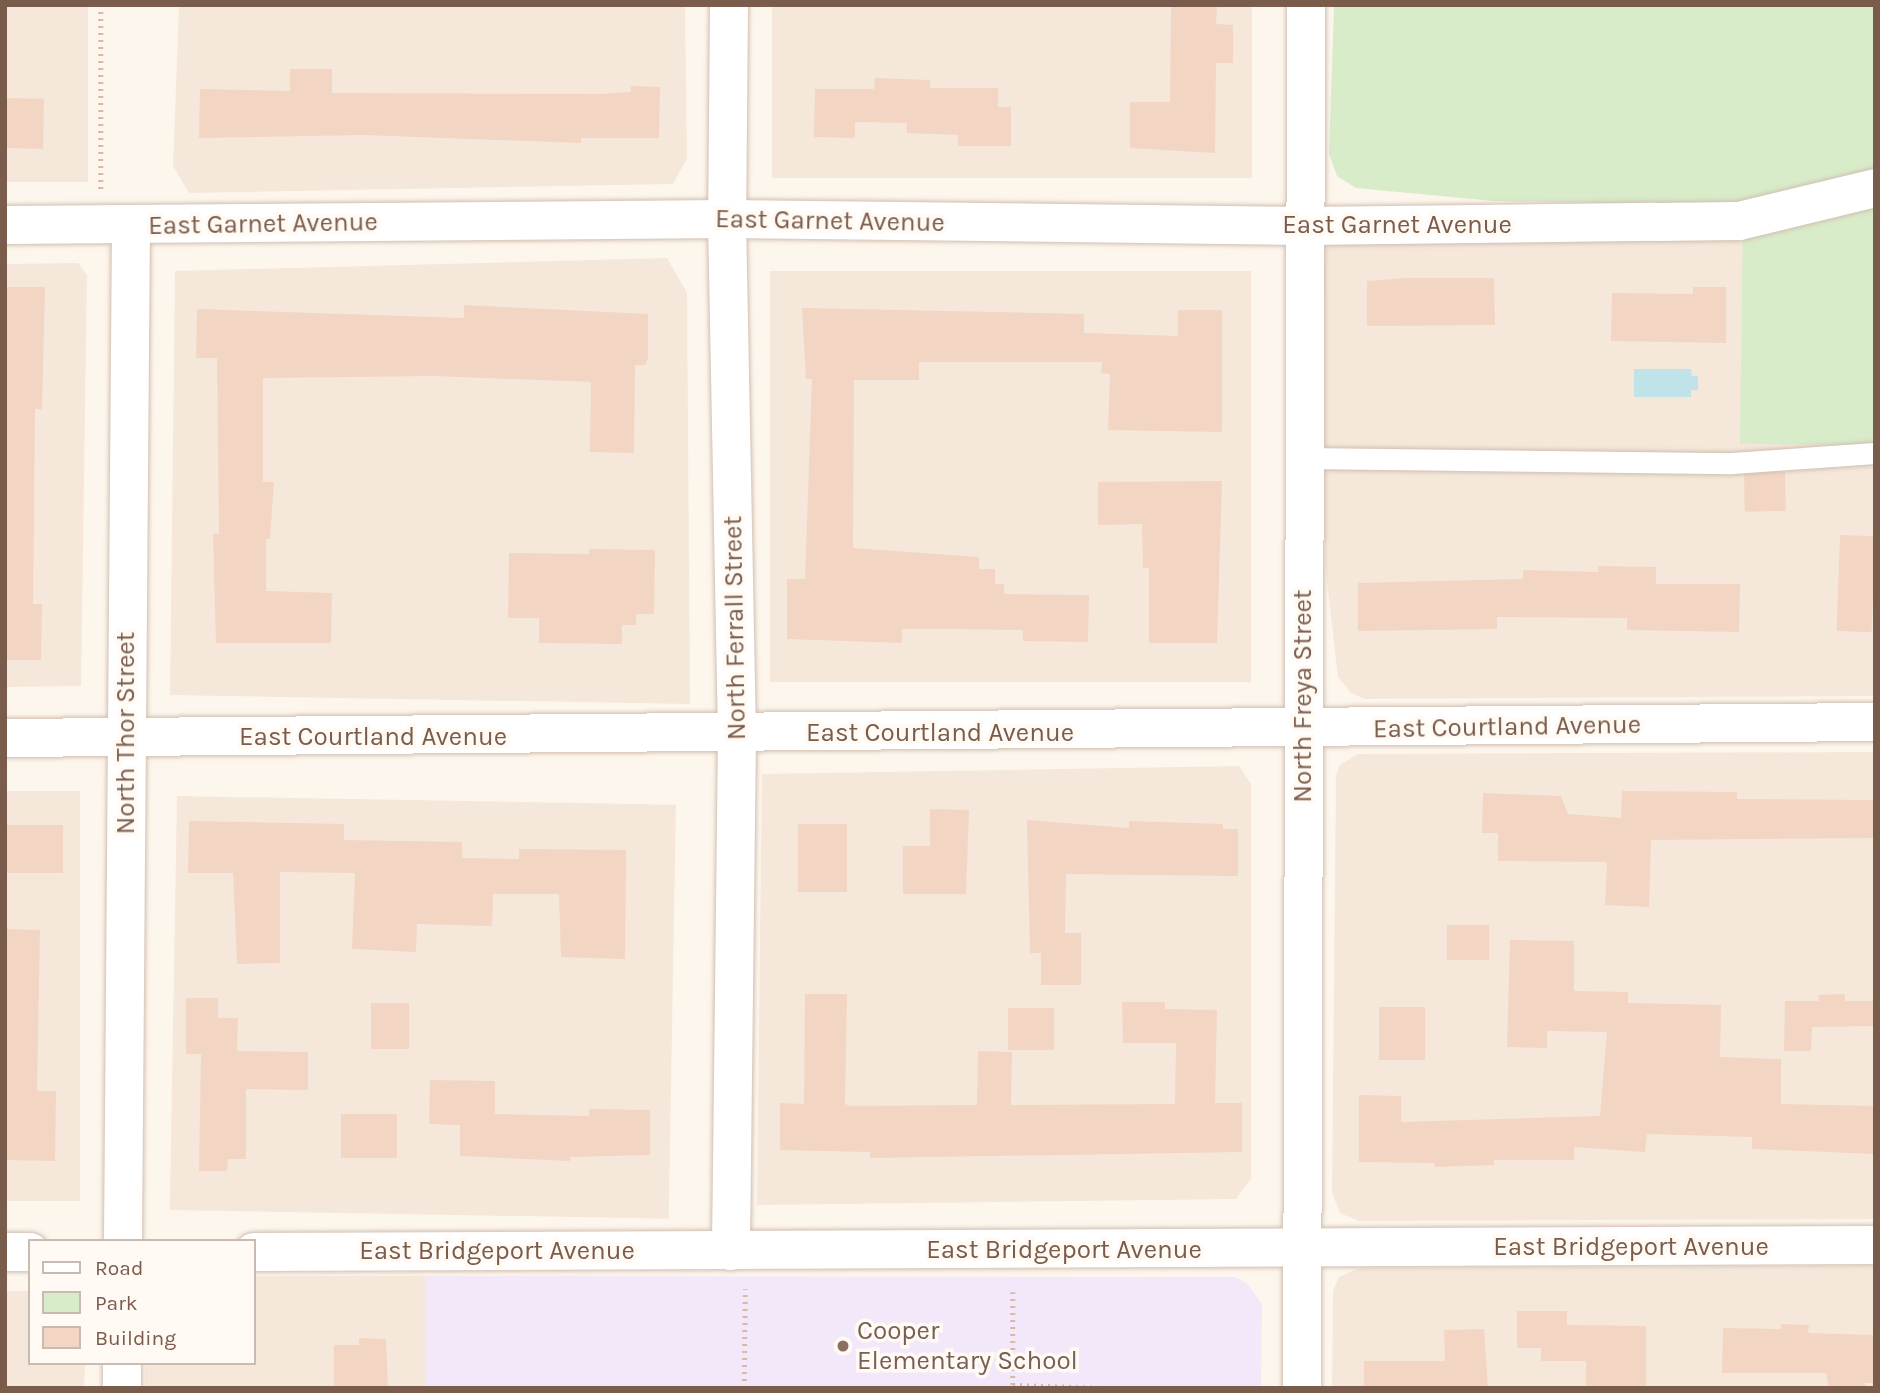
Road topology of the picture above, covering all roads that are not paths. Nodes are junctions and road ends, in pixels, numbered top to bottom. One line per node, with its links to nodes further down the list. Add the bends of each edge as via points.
1 (729, 5): 4 (street, North Ferrall Street)
2 (1306, 5): 7 (street, North Freya Street)
3 (1875, 188): 7 (street, East Garnet Avenue, via 1738,221)
4 (727, 219): 6 (street, East Garnet Avenue); 7 (street, East Garnet Avenue); 12 (street, North Ferrall Street)
5 (5, 225): 6 (street, East Garnet Avenue)
6 (116, 225): 14 (street, North Thor Street)
7 (1305, 226): 9 (street, North Freya Street)
8 (1875, 453): 9 (lane, via 1732,463)
9 (1303, 458): 11 (street, North Freya Street)
10 (1875, 722): 11 (street, East Courtland Avenue)
11 (1303, 730): 12 (street, East Courtland Avenue); 17 (street, North Freya Street)
12 (737, 735): 14 (street, East Courtland Avenue); 18 (street, North Ferrall Street)
13 (5, 738): 14 (street, East Courtland Avenue)
14 (125, 739): 15 (street, North Thor Street)
15 (123, 1239)
16 (1875, 1245): 17 (street, East Bridgeport Avenue)
17 (1303, 1250): 18 (street, East Bridgeport Avenue); 24 (street, North Freya Street)
18 (730, 1251): 21 (street, East Bridgeport Avenue)
19 (5, 1252): 20 (street)
20 (28, 1252)
21 (256, 1252)
22 (122, 1365): 23 (street)
23 (122, 1388)
24 (1302, 1388)

